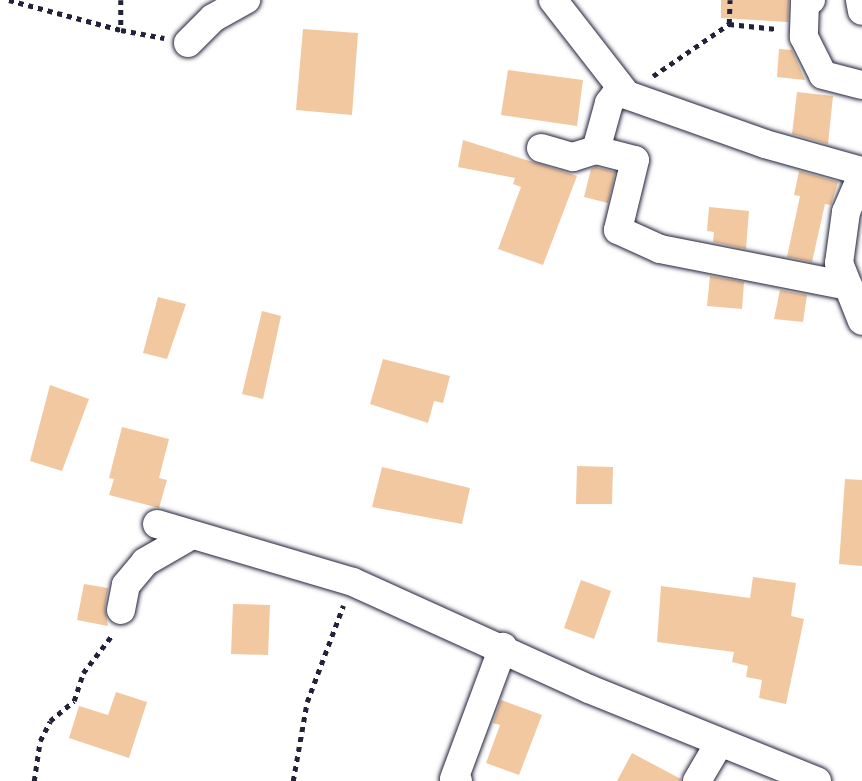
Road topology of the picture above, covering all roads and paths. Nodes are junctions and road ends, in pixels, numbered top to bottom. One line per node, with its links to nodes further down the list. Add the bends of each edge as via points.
1 (9, 0): 8 (path)
2 (121, 0): 8 (path)
3 (246, 0): 10 (street, via 213,18)
4 (553, 0): 12 (street)
5 (730, 0): 7 (path)
6 (811, 0): 9 (street, via 805,2)
7 (729, 24): 9 (path); 12 (path)
8 (121, 30): 10 (path)
9 (804, 30): 11 (street, via 823,75)
10 (188, 43)
11 (862, 85)
12 (624, 92): 14 (street, via 609,103); 15 (street, via 765,144)
13 (541, 148): 14 (street, via 573,157)
14 (596, 150): 16 (street, via 635,160 618,230 660,249)
15 (862, 173): 16 (street, via 846,212 839,262)
16 (848, 286): 17 (street)
17 (862, 321)
18 (157, 524): 19 (street)
19 (192, 535): 20 (street); 21 (street, via 145,562 125,585)
20 (353, 582): 22 (street); 25 (path, via 307,702)
21 (121, 610): 24 (path, via 111,638 83,673 74,701 50,721 40,741)
22 (503, 647): 23 (street, via 589,689); 26 (street, via 454,779)
23 (720, 742): 27 (street); 28 (street)
24 (34, 781)
25 (293, 781)
26 (458, 781)
27 (697, 781)
28 (817, 781)

